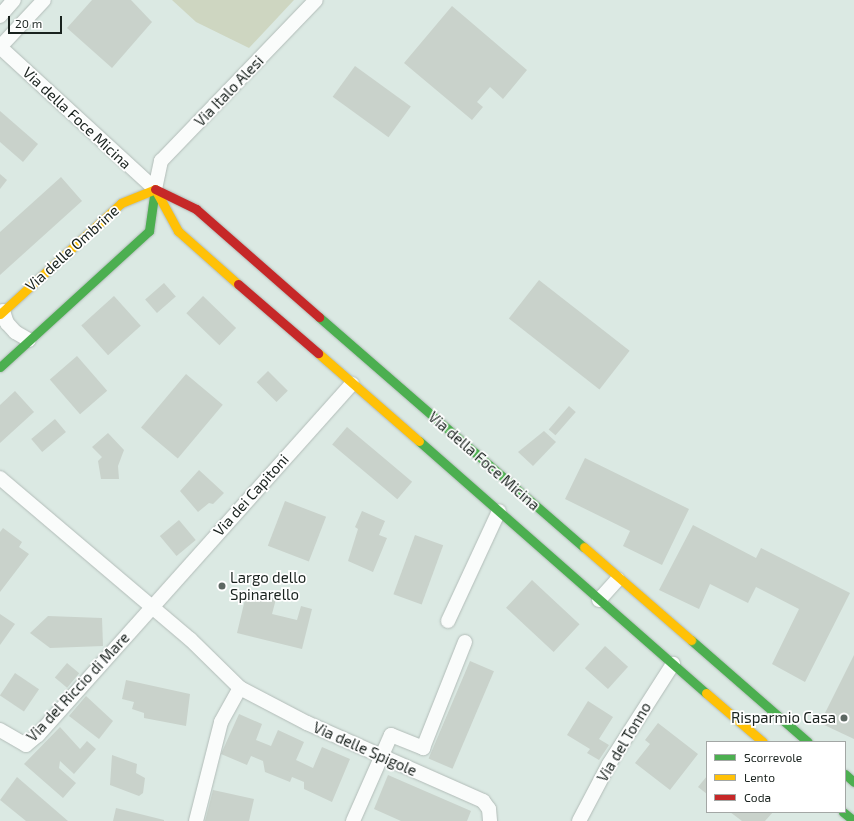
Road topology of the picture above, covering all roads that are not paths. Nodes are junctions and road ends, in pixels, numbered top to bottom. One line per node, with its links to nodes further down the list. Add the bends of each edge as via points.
1 (14, 0): 4 (street)
2 (44, 0): 5 (street)
3 (316, 0): 6 (street, Via Italo Alesi, via 161,161)
4 (0, 16)
5 (0, 47): 6 (street, Via della Foce Micina)
6 (155, 188): 7 (street, Via delle Ombrine, via 121,203); 8 (street, via 149,231); 10 (street, Via della Foce Micina, via 178,231); 13 (street, Via della Foce Micina, via 196,209)
7 (2, 312): 8 (street, Via delle Ombrine, via 15,332)
8 (29, 340): 9 (street)
9 (2, 360)
10 (352, 384): 12 (street, Via della Foce Micina); 15 (street, Via dei Capitoni)
11 (0, 478): 15 (street)
12 (499, 511): 14 (street, Via della Foce Micina); 16 (street)
13 (618, 579): 14 (street); 22 (street, Via della Foce Micina)
14 (599, 600): 18 (street, Via della Foce Micina)
15 (151, 608): 19 (street, via 190,639); 20 (street, Via del Riccio di Mare, via 26,745)
16 (448, 621)
17 (465, 642): 23 (street, via 423,748 391,735)
18 (673, 664): 21 (street, Via della Foce Micina); 30 (street, Via del Tonno, via 609,764)
19 (240, 688): 23 (street, Via delle Spigole, via 307,723); 28 (street, via 221,722)
20 (0, 730)
21 (762, 741)
22 (807, 741)
23 (381, 756): 27 (street, Via delle Spigole, via 483,801); 29 (street)
24 (846, 775): 25 (street)
25 (854, 782)
26 (844, 813): 31 (street)
27 (489, 815)
28 (196, 821)
29 (353, 821)
30 (579, 821)
31 (854, 821)

